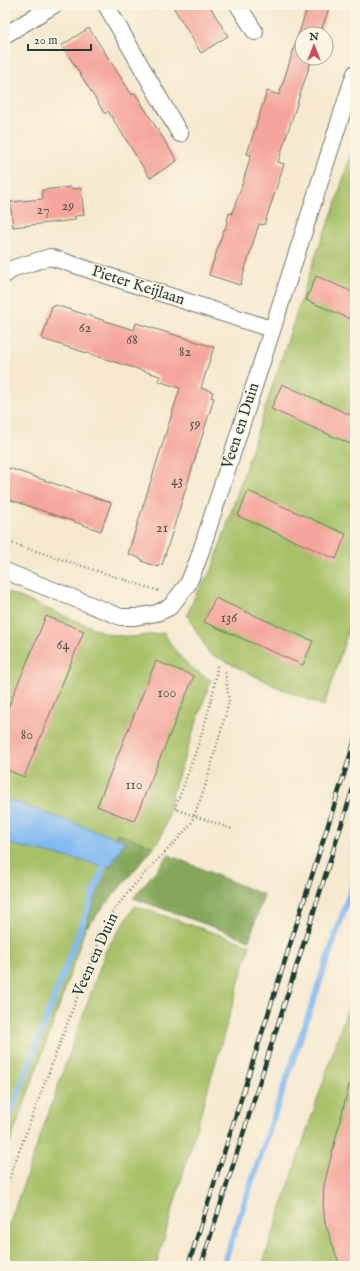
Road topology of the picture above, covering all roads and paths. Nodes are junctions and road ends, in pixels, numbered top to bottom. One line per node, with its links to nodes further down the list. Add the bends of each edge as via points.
1 (54, 5): 5 (street)
2 (106, 5): 7 (street)
3 (238, 5): 4 (street)
4 (255, 32)
5 (5, 35)
6 (355, 73): 9 (street, Veen en Duin)
7 (180, 134)
8 (5, 275): 9 (street, Pieter Keijlaan, via 14,268 50,257)
9 (272, 329): 12 (street, Veen en Duin, via 198,560 188,584)
10 (5, 541): 12 (path, via 165,593)
11 (5, 571): 12 (street, via 121,617 147,615)
12 (170, 607)
13 (217, 666): 15 (path, via 207,711 176,809)
14 (225, 671): 15 (path, Veen en Duin, via 229,702 205,787)
15 (194, 815): 16 (path); 17 (path, Veen en Duin, via 191,824 176,842 142,876 114,911 93,955)
16 (232, 830)
17 (5, 1189)

